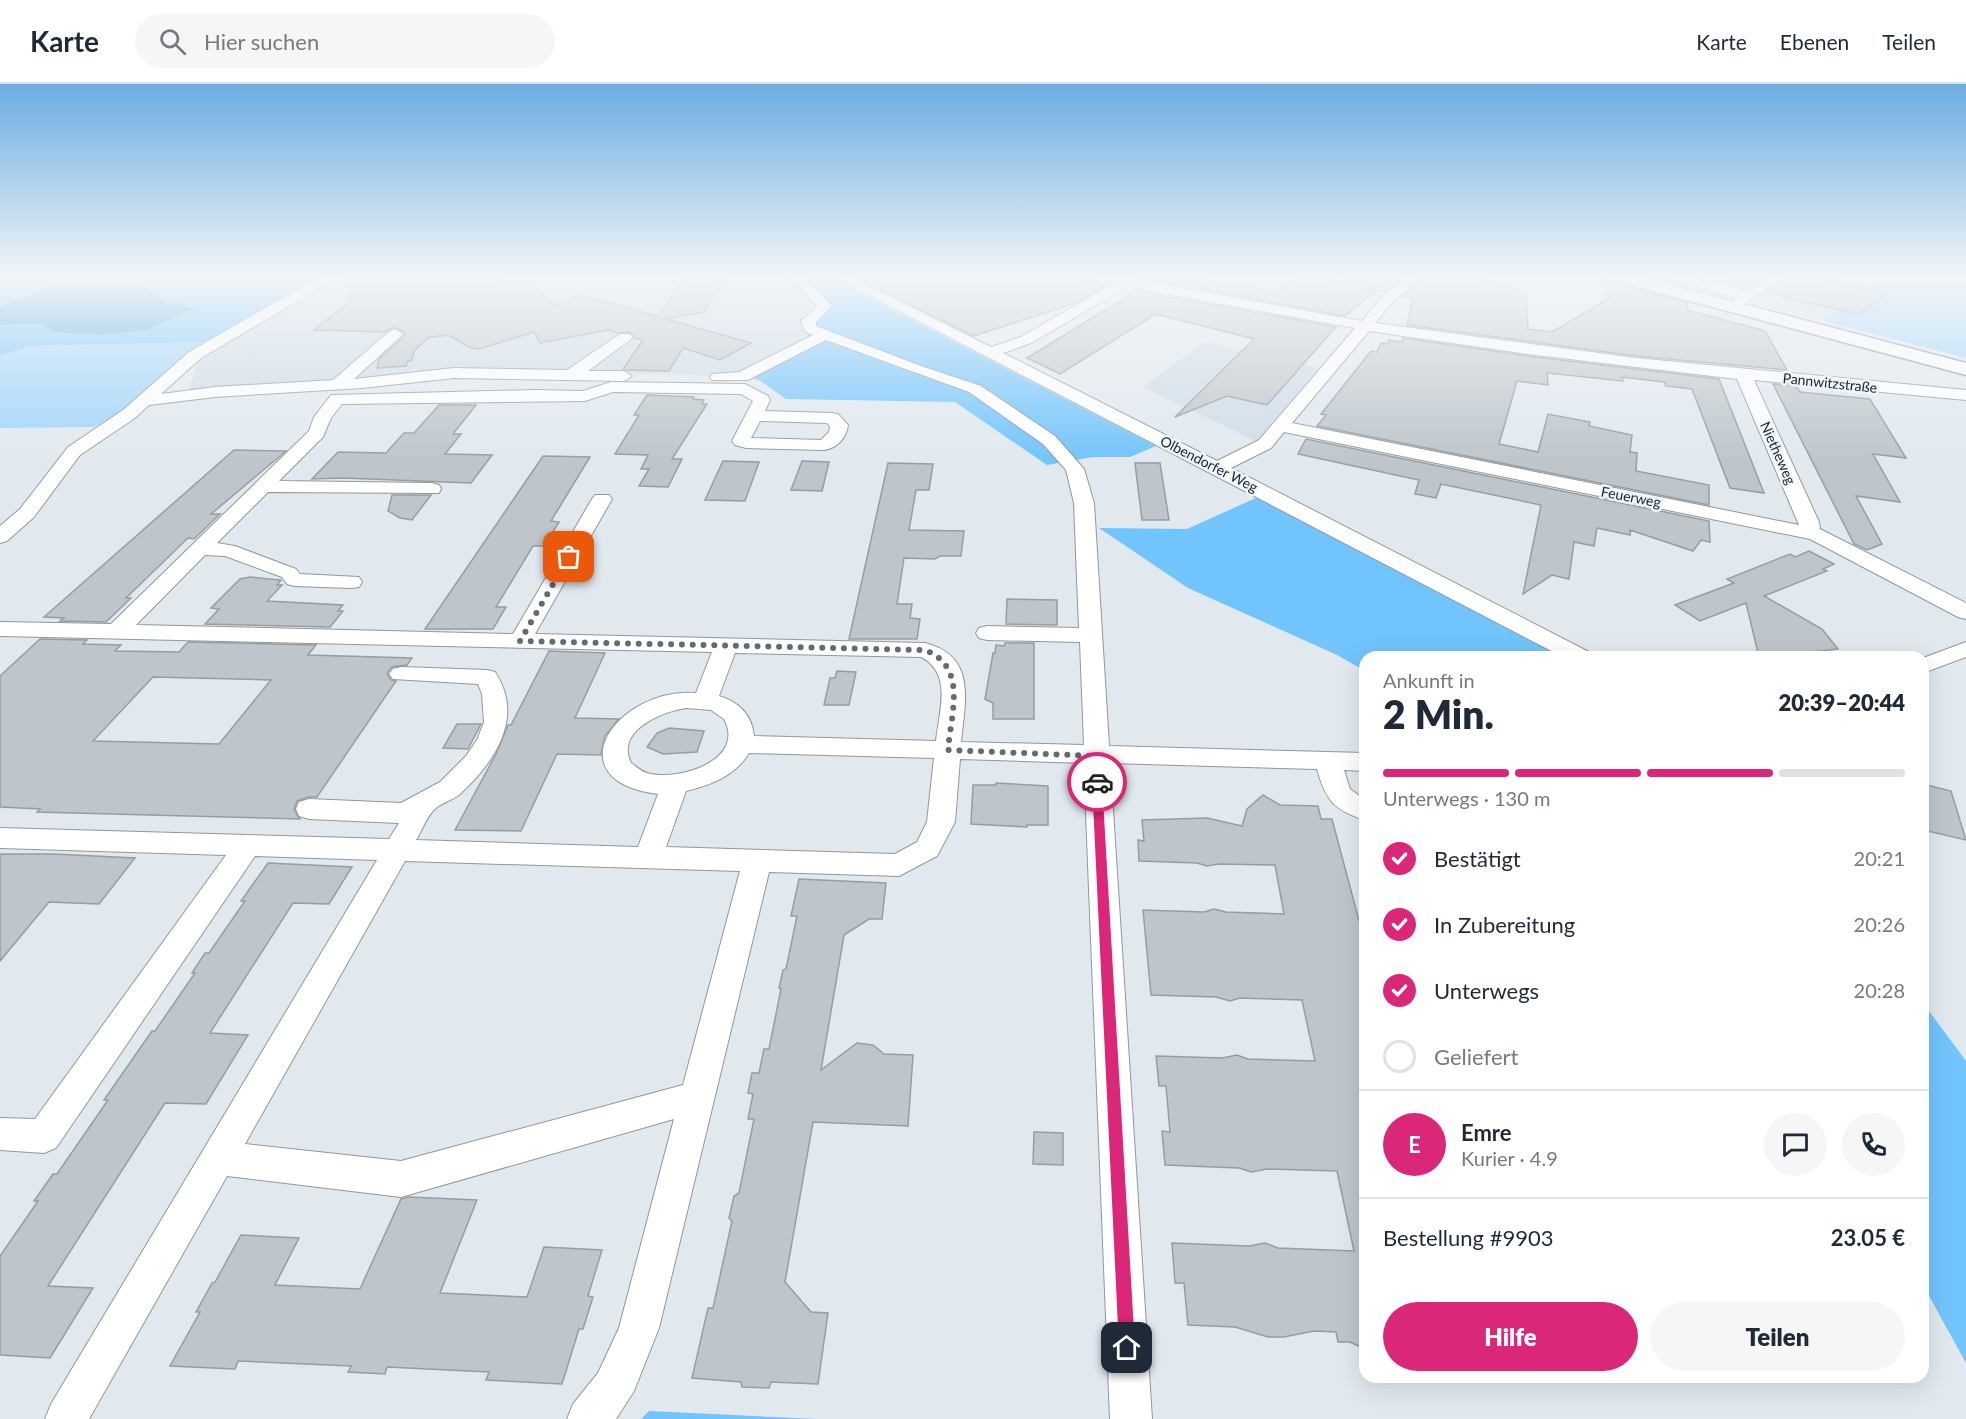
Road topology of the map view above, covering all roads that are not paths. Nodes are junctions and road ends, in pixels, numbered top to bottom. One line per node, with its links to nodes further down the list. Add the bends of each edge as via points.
1 (225, 337): 17 (street, via 195,355)
2 (391, 337): 15 (street)
3 (625, 337): 14 (street)
4 (818, 337): 14 (street, via 742,377)
5 (833, 337): 32 (street, via 975,389 1049,440 1075,469 1084,503)
6 (959, 337): 11 (street, Olbendorfer Weg)
7 (1031, 337): 11 (street)
8 (1355, 337): 19 (street)
9 (1449, 337): 13 (street, Pannwitzstraße)
10 (1860, 337): 12 (main road)
11 (990, 353): 20 (street, Olbendorfer Weg)
12 (1966, 369)
13 (1743, 374): 16 (street, Pannwitzstraße); 24 (street, Nietheweg, via 1809,522)
14 (571, 375): 15 (street, via 454,373)
15 (339, 384): 17 (street)
16 (1966, 395)
17 (143, 401): 25 (street, via 74,451 27,513)
18 (753, 417): 18 (street, via 741,441 746,443 825,445 838,434 839,425 832,418); 21 (street, via 762,400 745,389 611,387 585,396 337,399 317,432)
19 (1281, 426): 20 (street, via 1265,444); 24 (street, Feuerweg)
20 (1217, 468): 36 (street, Olbendorfer Weg)
21 (264, 486): 22 (street); 26 (street)
22 (432, 489)
23 (602, 499): 33 (street)
24 (1810, 533): 28 (street, Feuerweg)
25 (0, 537)
26 (200, 549): 27 (street, via 228,550 289,573 294,580); 30 (street)
27 (351, 582)
28 (1966, 612)
29 (0, 629): 30 (street)
30 (117, 631): 33 (street)
31 (987, 633): 32 (street)
32 (1090, 635): 42 (street)
33 (520, 641): 34 (street)
34 (726, 645): 39 (street); 41 (street, via 925,650 938,655 947,664 954,685)
35 (1966, 649): 37 (street)
36 (1569, 651)
37 (1929, 664)
38 (401, 674): 46 (street, via 488,677 494,694 496,722 480,755 449,789)
39 (705, 701): 40 (street, via 720,705 740,721); 45 (street, via 686,700 648,710 621,732 615,745 616,759 636,779)
40 (741, 744): 41 (street); 45 (street, via 717,771)
41 (948, 750): 42 (street); 53 (street, via 941,822 927,849 899,865)
42 (1096, 756): 43 (street); 59 (street)
43 (1328, 761): 44 (street); 47 (street, via 1338,794 1345,803)
44 (1359, 762)
45 (675, 784): 52 (street)
46 (424, 802): 48 (street, via 405,813); 51 (street)
47 (1359, 808)
48 (309, 809)
49 (0, 838): 50 (street)
50 (248, 845): 51 (street); 55 (street, via 44,1136)
51 (397, 850): 52 (street); 56 (street)
52 (648, 858): 53 (street)
53 (756, 861): 54 (street)
54 (697, 1097): 56 (street, via 401,1179); 58 (street, via 639,1328 627,1362 599,1409)
55 (0, 1134)
56 (217, 1158): 57 (street)
57 (66, 1419)
58 (588, 1419)
59 (1131, 1419)

